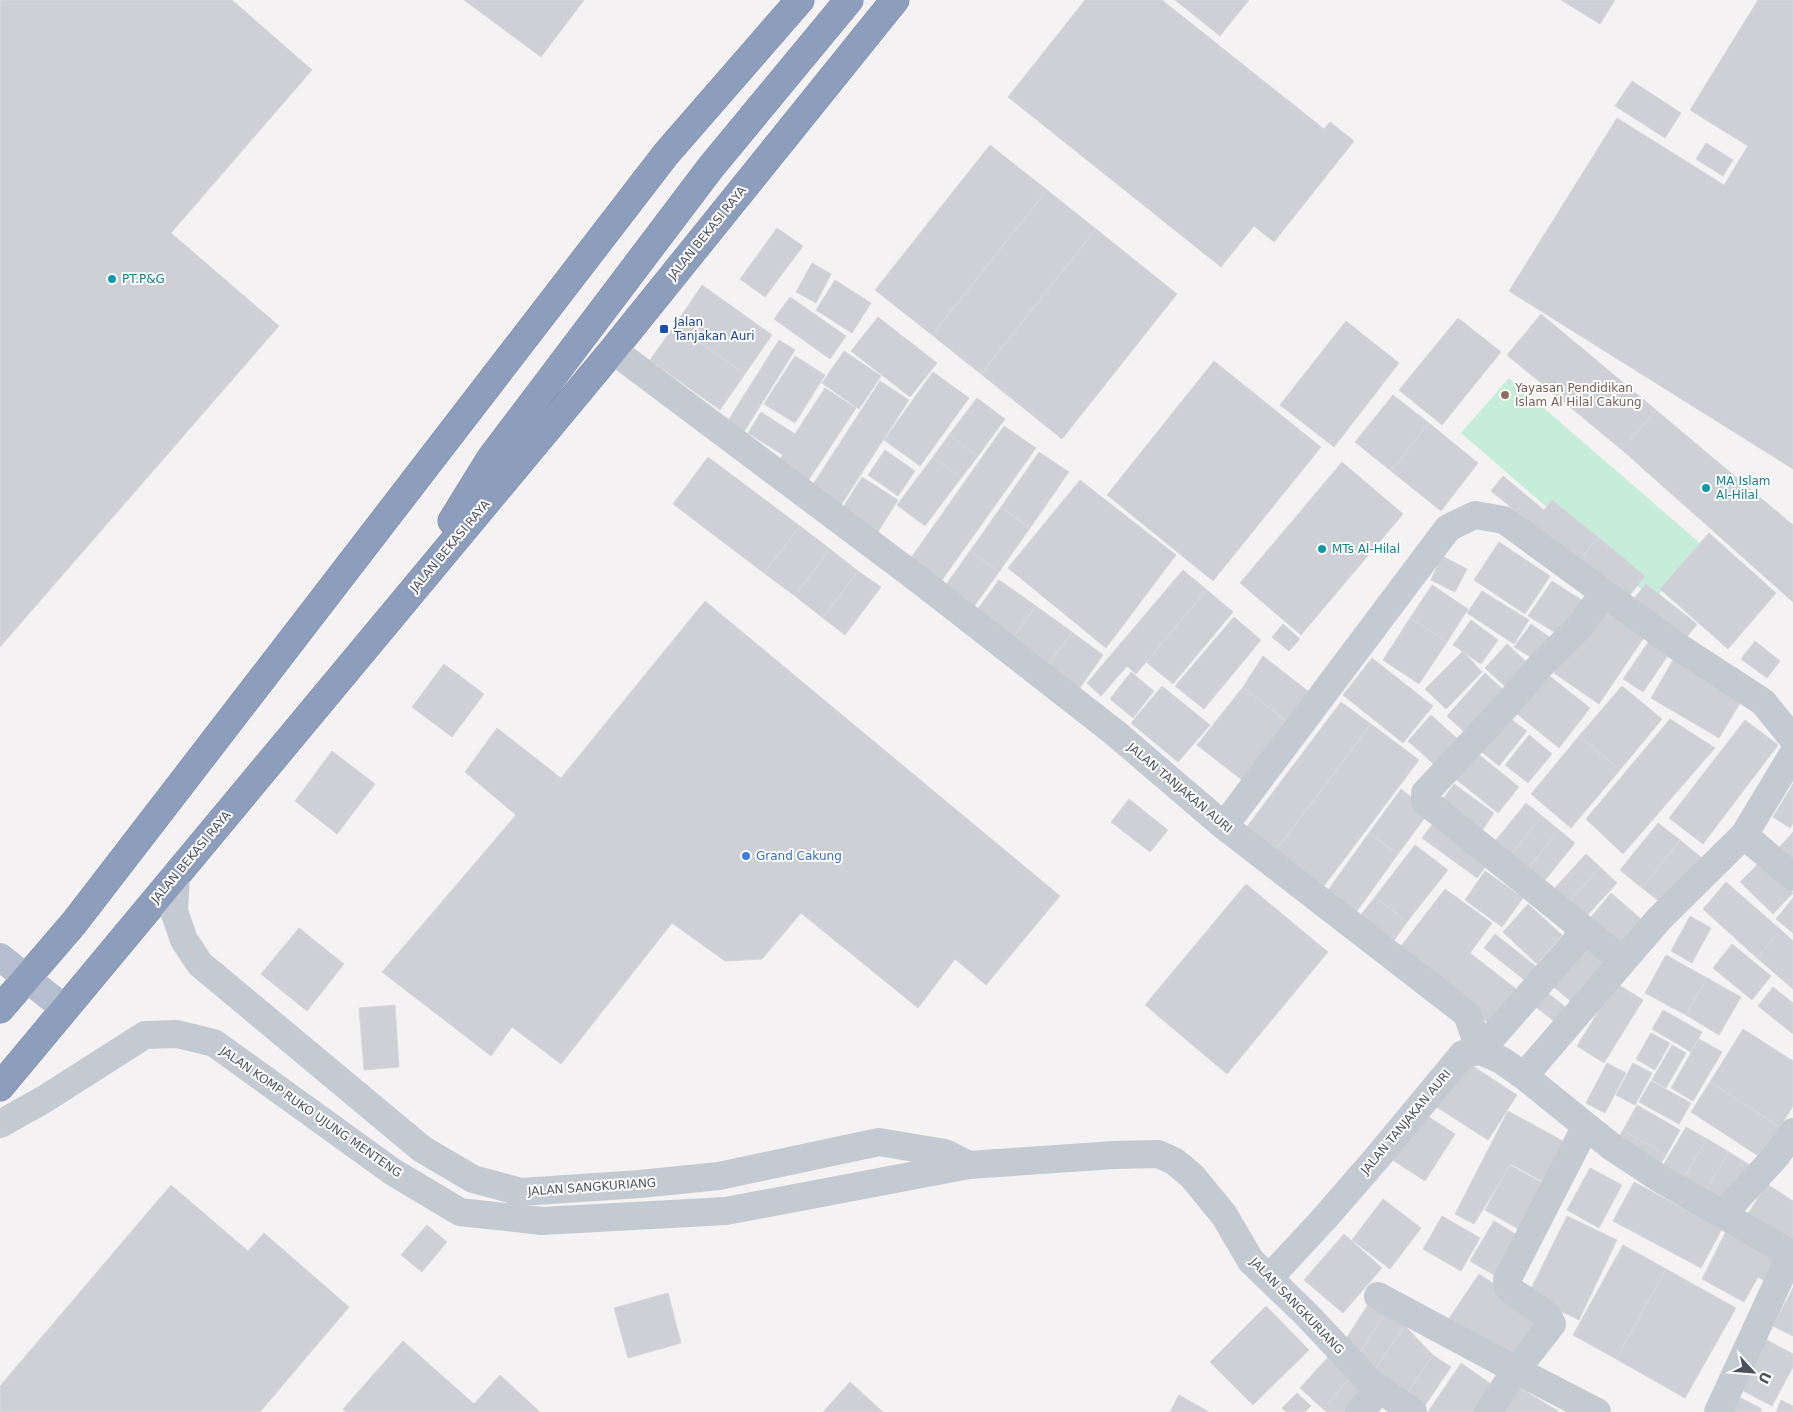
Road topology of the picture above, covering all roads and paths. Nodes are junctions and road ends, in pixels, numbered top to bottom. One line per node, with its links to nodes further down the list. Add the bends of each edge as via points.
1 (800, 0): 16 (highway, via 666,154 80,915)
2 (850, 0): 6 (highway, via 711,167 491,458)
3 (894, 0): 4 (highway, JALAN BEKASI RAYA)
4 (612, 350): 6 (highway, JALAN BEKASI RAYA); 9 (street, JALAN TANJAKAN AURI, via 918,579 1114,732)
5 (1603, 594): 7 (street, via 1762,702); 9 (street, via 1504,520 1476,515 1448,528); 13 (street, via 1580,626 1424,795 1425,801)
6 (391, 617): 11 (highway, JALAN BEKASI RAYA)
7 (1793, 739)
8 (1793, 754): 10 (street)
9 (1224, 826): 19 (street, JALAN TANJAKAN AURI, via 1467,1014)
10 (1744, 835): 12 (street); 15 (street, via 1659,919)
11 (176, 875): 18 (highway, JALAN BEKASI RAYA); 26 (street, JALAN SANGKURIANG, via 174,911 184,940 200,964 422,1149)
12 (1793, 877)
13 (1585, 931): 15 (street); 19 (street)
14 (0, 957): 16 (main road)
15 (1623, 961): 20 (street)
16 (27, 978): 17 (highway); 18 (main road)
17 (0, 1009)
18 (65, 1009): 21 (highway, JALAN BEKASI RAYA)
19 (1480, 1051): 20 (street, via 1501,1060); 30 (street, JALAN TANJAKAN AURI, via 1463,1054 1376,1159)
20 (1524, 1076): 23 (street)
21 (0, 1087)
22 (0, 1124): 27 (street, JALAN KOMP RUKO UJUNG MENTENG, via 145,1035 177,1034 214,1043 393,1172)
23 (1586, 1126): 28 (street, via 1612,1148); 32 (street, via 1507,1280 1509,1289 1548,1316 1552,1324)
24 (1793, 1132): 28 (street)
25 (969, 1165): 26 (street, JALAN SANGKURIANG, via 945,1153 879,1142 719,1176 640,1184 521,1192); 27 (street, JALAN SANGKURIANG, via 726,1211 542,1221); 30 (street, JALAN SANGKURIANG, via 1158,1154 1174,1161 1192,1176 1224,1215 1250,1261)
26 (473, 1179): 27 (street)
27 (460, 1212)
28 (1723, 1214): 29 (street)
29 (1792, 1255): 38 (street)
30 (1269, 1278): 33 (street, JALAN SANGKURIANG)
31 (1378, 1296): 32 (street)
32 (1516, 1370): 36 (street); 37 (street)
33 (1381, 1389): 34 (street); 35 (street, JALAN SANGKURIANG)
34 (1359, 1412)
35 (1413, 1412)
36 (1488, 1412)
37 (1597, 1412)
38 (1718, 1412)

